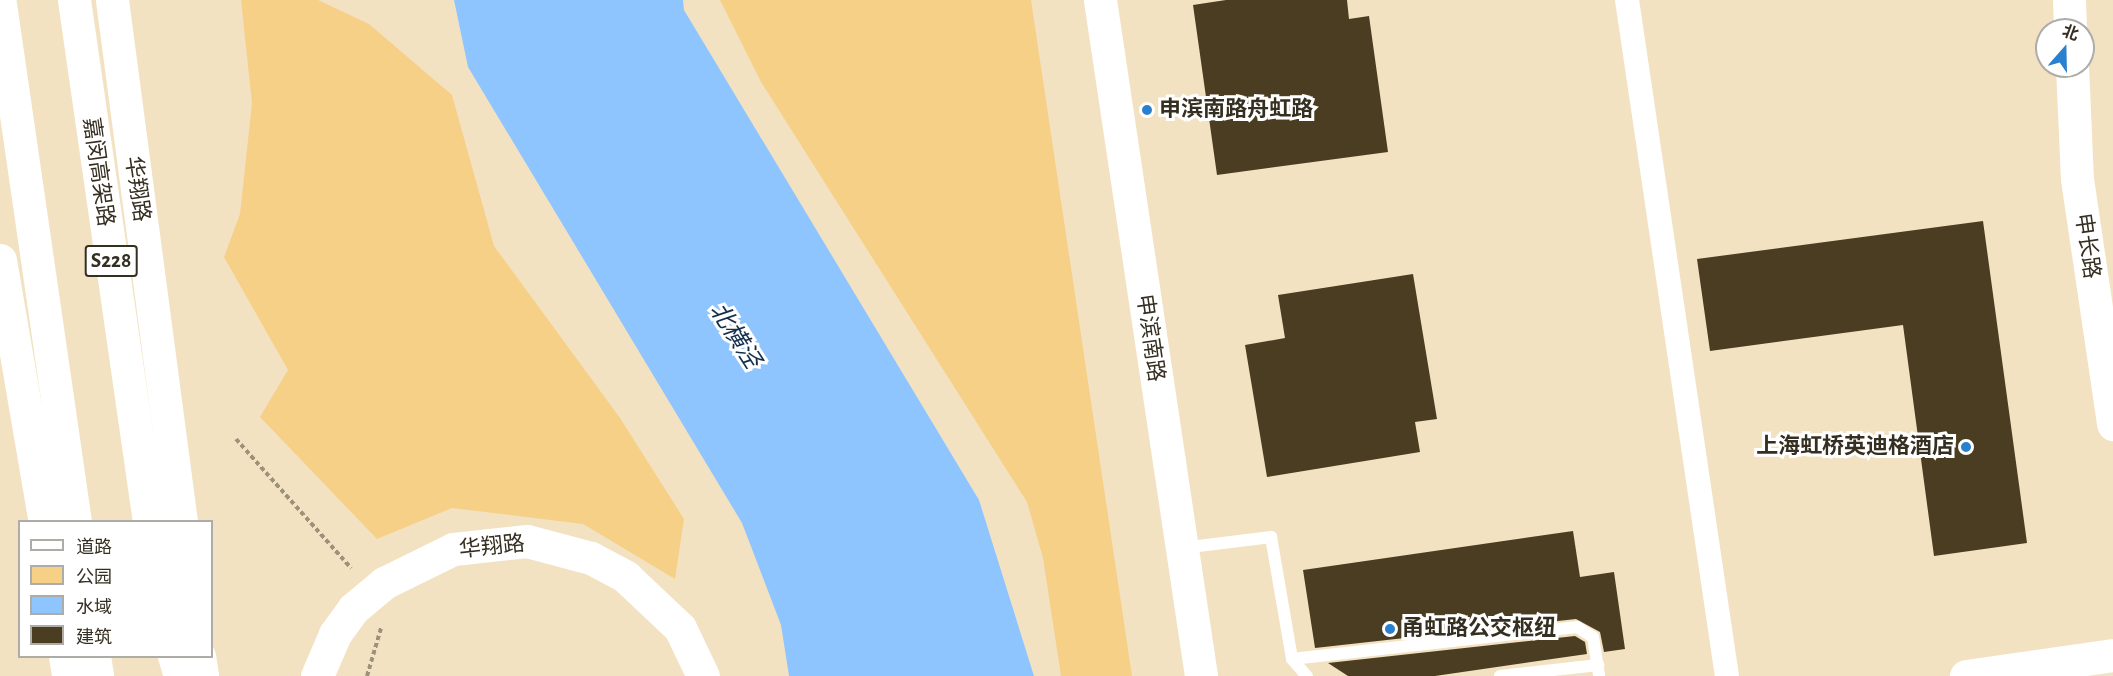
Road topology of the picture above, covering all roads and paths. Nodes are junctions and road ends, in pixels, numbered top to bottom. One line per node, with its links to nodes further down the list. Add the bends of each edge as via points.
1 (74, 0): 14 (main road, 嘉闵高架路 / S228)
2 (112, 0): 15 (main road, 华翔路)
3 (1100, 0): 16 (main road, 申滨南路)
4 (1627, 0): 38 (street)
5 (2069, 0): 7 (main road)
6 (0, 4): 13 (main road)
7 (2070, 18)
8 (2073, 78): 10 (main road, 申长路, via 2077,179)
9 (0, 260): 12 (main road)
10 (2113, 424)
11 (236, 439): 17 (path)
12 (45, 520)
13 (75, 520)
14 (149, 520)
15 (181, 520)
16 (1181, 548): 25 (lane, via 1271,537); 35 (main road, 申滨南路)
17 (355, 574)
18 (382, 623): 33 (path)
19 (2113, 655): 39 (main road)
20 (65, 658): 27 (main road)
21 (94, 658): 28 (main road)
22 (168, 658): 29 (main road)
23 (174, 658): 30 (main road)
24 (199, 658): 31 (main road)
25 (1292, 659): 26 (lane, via 1577,627 1593,637); 36 (lane)
26 (1598, 670): 37 (lane)
27 (68, 676)
28 (97, 676)
29 (171, 676)
30 (180, 676)
31 (202, 676)
32 (316, 676): 34 (main road, 华翔路, via 335,634 354,609 384,584 453,549 527,541 591,558 626,577 680,628)
33 (367, 676)
34 (703, 676)
35 (1201, 676)
36 (1307, 676)
37 (1500, 676)
38 (1727, 676)
39 (1966, 676)

